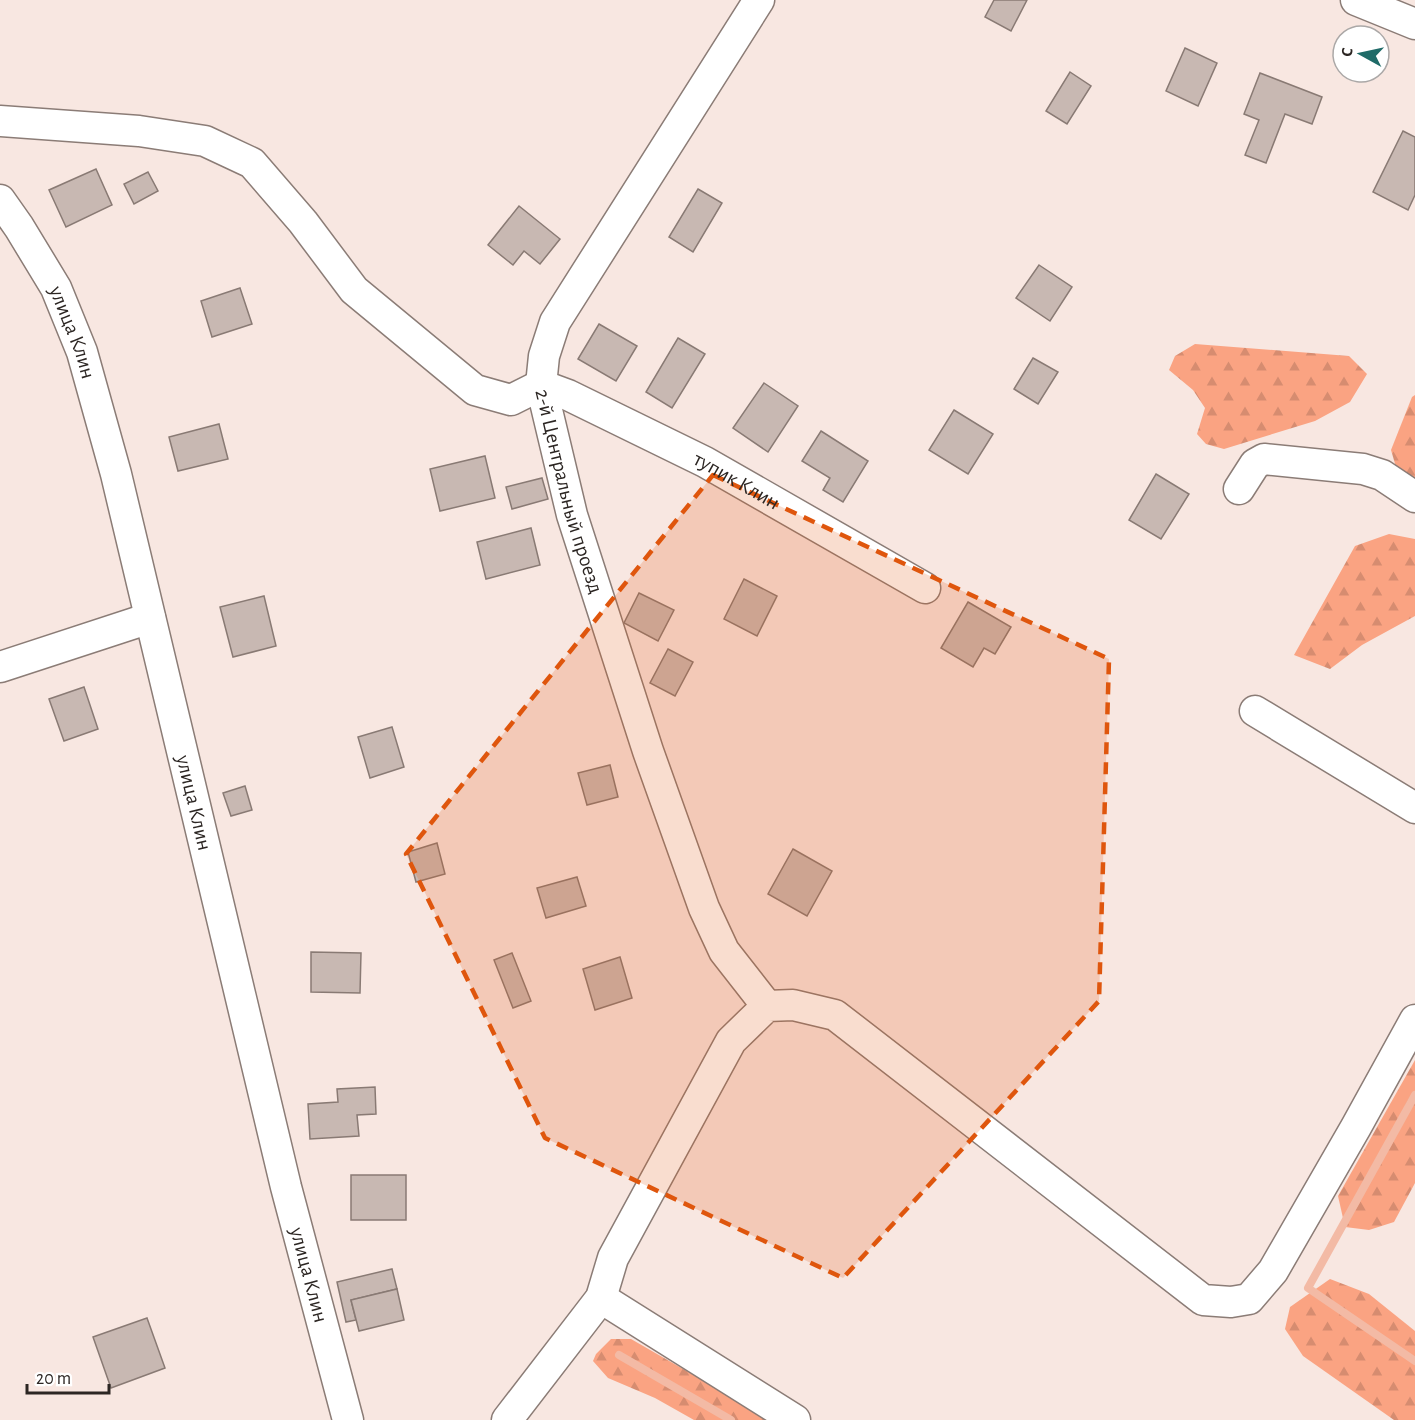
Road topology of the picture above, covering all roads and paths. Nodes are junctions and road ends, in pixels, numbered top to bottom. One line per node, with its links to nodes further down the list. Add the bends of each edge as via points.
1 (759, 0): 6 (street, 2-й Центральный проезд, via 555,322 544,356)
2 (1356, 0): 3 (street)
3 (1415, 24)
4 (0, 121): 6 (street, via 139,131 205,141 252,163 354,290 475,390 511,400)
5 (0, 200): 10 (street, улица Клин, via 56,288 82,352)
6 (541, 385): 9 (street, тупик Клин, via 705,462); 14 (street, 2-й Центральный проезд, via 572,515 704,909 724,951)
7 (1239, 489): 8 (street, via 1255,464 1264,459 1363,469 1382,475)
8 (1415, 497)
9 (925, 588)
10 (150, 618): 11 (street); 17 (street, улица Клин, via 283,1175)
11 (0, 667)
12 (1255, 711): 13 (street)
13 (1415, 808)
14 (767, 1006): 15 (street, via 793,1005 835,1015 1203,1300 1231,1302 1249,1299 1273,1271); 16 (street, via 731,1041 613,1258)
15 (1415, 1020)
16 (601, 1298): 18 (street); 19 (street)
17 (348, 1420)
18 (507, 1420)
19 (795, 1420)

